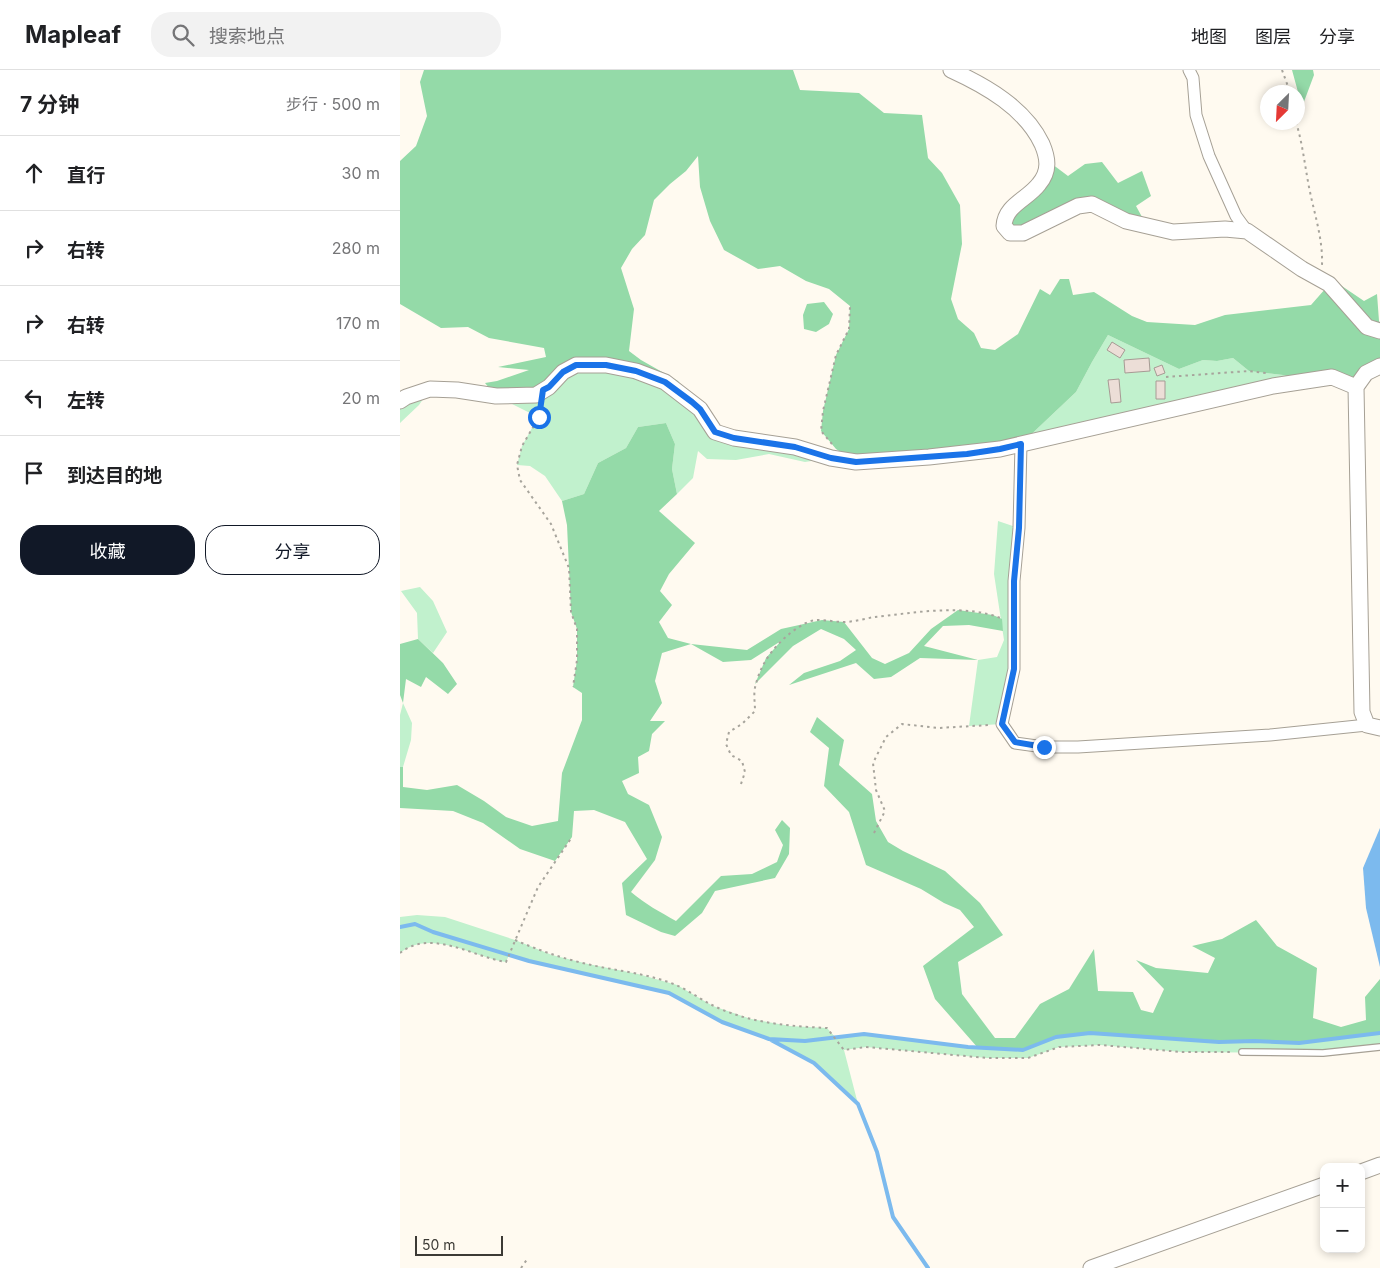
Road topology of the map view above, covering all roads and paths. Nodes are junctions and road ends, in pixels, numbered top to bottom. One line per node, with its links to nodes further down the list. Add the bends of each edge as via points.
1 (951, 70): 6 (street, via 1009,104 1031,126 1044,149 1048,161 1041,182 1004,217 1004,226 1010,233 1023,232 1078,206 1092,204 1126,221 1173,232)
2 (1189, 70): 6 (street, via 1193,78 1196,116 1209,156 1233,209)
3 (1282, 70): 4 (path)
4 (1287, 85)
5 (1298, 130): 7 (path, via 1318,228)
6 (1247, 231): 7 (street)
7 (1322, 280): 9 (street, via 1367,327)
8 (850, 306): 17 (path, via 849,329 836,355 822,411 821,431)
9 (1380, 331)
10 (1380, 366): 13 (street, via 1366,373)
11 (1266, 373): 12 (path, via 1249,371)
12 (1166, 377)
13 (1356, 387): 16 (street, via 1332,377 1273,386); 21 (street, via 1362,712)
14 (543, 390): 15 (street, via 536,395 496,396 430,389); 16 (street, via 576,365 606,365 636,371 665,382 685,397 700,409 715,432 856,462 967,454); 19 (path, via 539,417 522,446 517,465 520,480 550,524 569,568 571,612 577,629)
15 (400, 401)
16 (1021, 444): 18 (street)
17 (836, 449)
18 (1014, 624): 20 (street, via 1014,669); 22 (path, via 993,615 958,610 844,622 807,622 783,639 766,658 755,684 754,711 729,732 726,744 732,755 742,762 745,772)
19 (573, 687)
20 (1002, 724): 21 (street, via 1015,742 1044,747); 23 (path, via 938,728 902,724 886,737 872,763 876,790 885,811)
21 (1374, 727)
22 (741, 784)
23 (874, 833)
24 (572, 838): 25 (path, via 538,887)
25 (515, 940): 26 (path, via 506,962 444,944 421,943); 28 (path, via 552,955 677,985 713,1006 751,1019 827,1028 844,1050 866,1047 987,1058 1028,1058 1059,1047 1100,1045 1182,1052)
26 (400, 954)
27 (1380, 1047): 28 (lane, via 1323,1053)
28 (1242, 1052)
29 (1380, 1165): 30 (street)
30 (1365, 1171)
31 (1320, 1186): 34 (street)
32 (528, 1258): 33 (path)
33 (521, 1268)
34 (1091, 1268)

